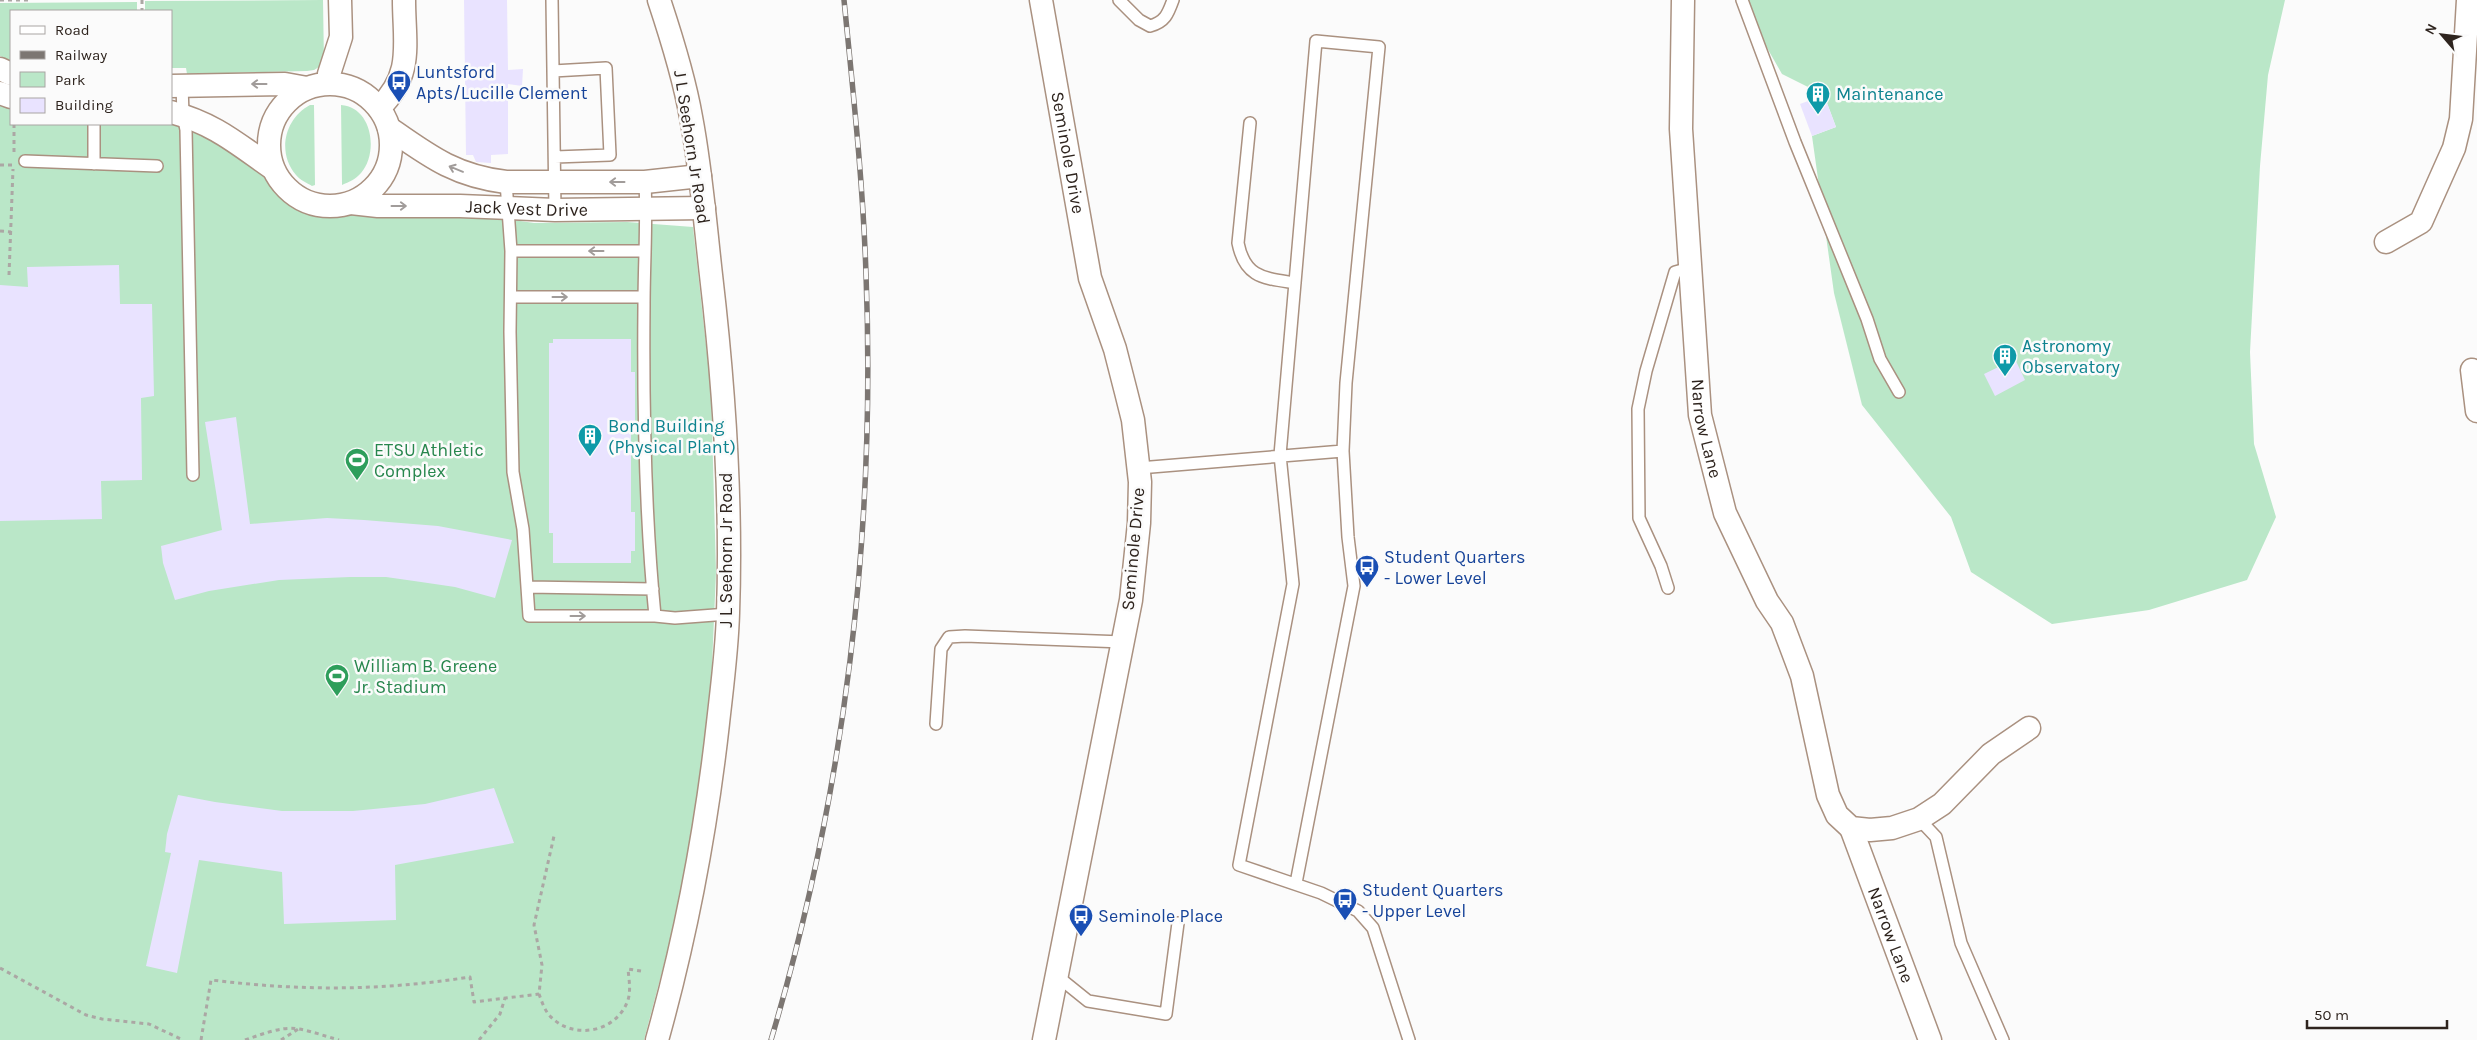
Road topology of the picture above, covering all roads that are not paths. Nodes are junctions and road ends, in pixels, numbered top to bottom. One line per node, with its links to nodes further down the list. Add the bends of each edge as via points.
1 (340, 0): 12 (street, via 340,37)
2 (404, 0): 15 (street, via 405,66 398,85)
3 (552, 0): 11 (lane)
4 (659, 0): 25 (street, J L Seehorn Jr Road, via 676,52)
5 (1041, 0): 46 (street, Seminole Drive, via 1090,278 1126,392)
6 (1119, 0): 7 (lane, via 1150,26 1168,16)
7 (1173, 0)
8 (1683, 0): 37 (street, Narrow Lane, via 1681,129)
9 (1742, 0): 42 (lane, via 1795,142 1868,319 1880,359)
10 (2468, 0): 34 (street, via 2461,111 2454,148 2421,222)
11 (553, 70): 20 (lane); 20 (lane, via 606,68 610,155)
12 (329, 74)
13 (176, 85): 14 (street, one-way to 13, via 285,84); 16 (lane)
14 (307, 88): 15 (street, via 329,84 350,87 366,95); 24 (street, via 291,97 279,110 271,127 268,145)
15 (379, 108): 19 (street)
16 (177, 114): 24 (street, via 230,137); 47 (lane, via 186,130)
17 (1250, 123): 38 (lane, via 1238,243 1241,259 1254,274 1264,279)
18 (94, 125): 22 (lane)
19 (389, 128): 26 (street, Jack Vest Drive, one-way to 19, via 476,177 437,162); 29 (street, via 391,143 384,173 376,186)
20 (555, 157): 28 (lane)
21 (19, 163): 22 (lane)
22 (94, 164): 23 (lane)
23 (158, 166)
24 (272, 168): 29 (street, via 279,181 294,195 311,204)
25 (700, 176): 27 (street, Jack Vest Drive); 31 (street, J L Seehorn Jr Road)
26 (506, 182): 28 (street, Jack Vest Drive); 32 (lane)
27 (645, 182): 28 (street, Jack Vest Drive, one-way to 28); 30 (lane)
28 (555, 183): 33 (lane)
29 (351, 203): 32 (street, Jack Vest Drive, one-way to 32)
30 (646, 208): 31 (street, Jack Vest Drive); 33 (street, Jack Vest Drive); 36 (lane)
31 (704, 208): 51 (street, J L Seehorn Jr Road, via 726,437)
32 (507, 209): 33 (street, Jack Vest Drive); 35 (lane)
33 (555, 210)
34 (2386, 242)
35 (511, 251): 36 (lane, one-way to 35); 39 (lane)
36 (645, 251): 40 (lane)
37 (1690, 268): 50 (lane, via 1675,272 1638,409 1639,518 1662,566); 57 (street, Narrow Lane, via 1700,414 1725,514 1767,601 1782,623 1802,676 1828,795 1837,815)
38 (1295, 283): 44 (lane, via 1316,41 1379,48 1347,373); 45 (lane)
39 (511, 297): 40 (lane, one-way to 40); 48 (lane, via 513,472 523,529)
40 (644, 297): 49 (lane, via 649,554)
41 (2472, 370): 43 (street)
42 (1899, 392)
43 (2477, 411)
44 (1343, 451): 45 (lane); 58 (lane, via 1354,586)
45 (1280, 456): 46 (lane); 58 (lane, via 1293,584 1239,865)
46 (1139, 468): 53 (street, Seminole Drive, via 1136,560)
47 (193, 475)
48 (527, 587): 49 (lane); 52 (lane, one-way to 52, via 529,616)
49 (653, 588): 52 (lane)
50 (1668, 588)
51 (728, 614): 52 (lane, via 675,618); 61 (street, J L Seehorn Jr Road, via 704,829 679,956)
52 (655, 616)
53 (1123, 642): 54 (lane, via 949,637 941,649); 60 (street, Seminole Drive)
54 (936, 724)
55 (2029, 728): 56 (street, via 1991,754 1942,804)
56 (1919, 819): 57 (street, via 1892,828); 65 (lane, via 1936,837 1962,943)
57 (1851, 828): 64 (street, Narrow Lane)
58 (1296, 883): 63 (lane, via 1358,911 1373,928)
59 (1178, 923): 60 (lane, via 1166,1014 1088,1001)
60 (1058, 976): 62 (street, Seminole Drive)
61 (657, 1040)
62 (1044, 1040)
63 (1409, 1040)
64 (1930, 1040)
65 (2003, 1040)

